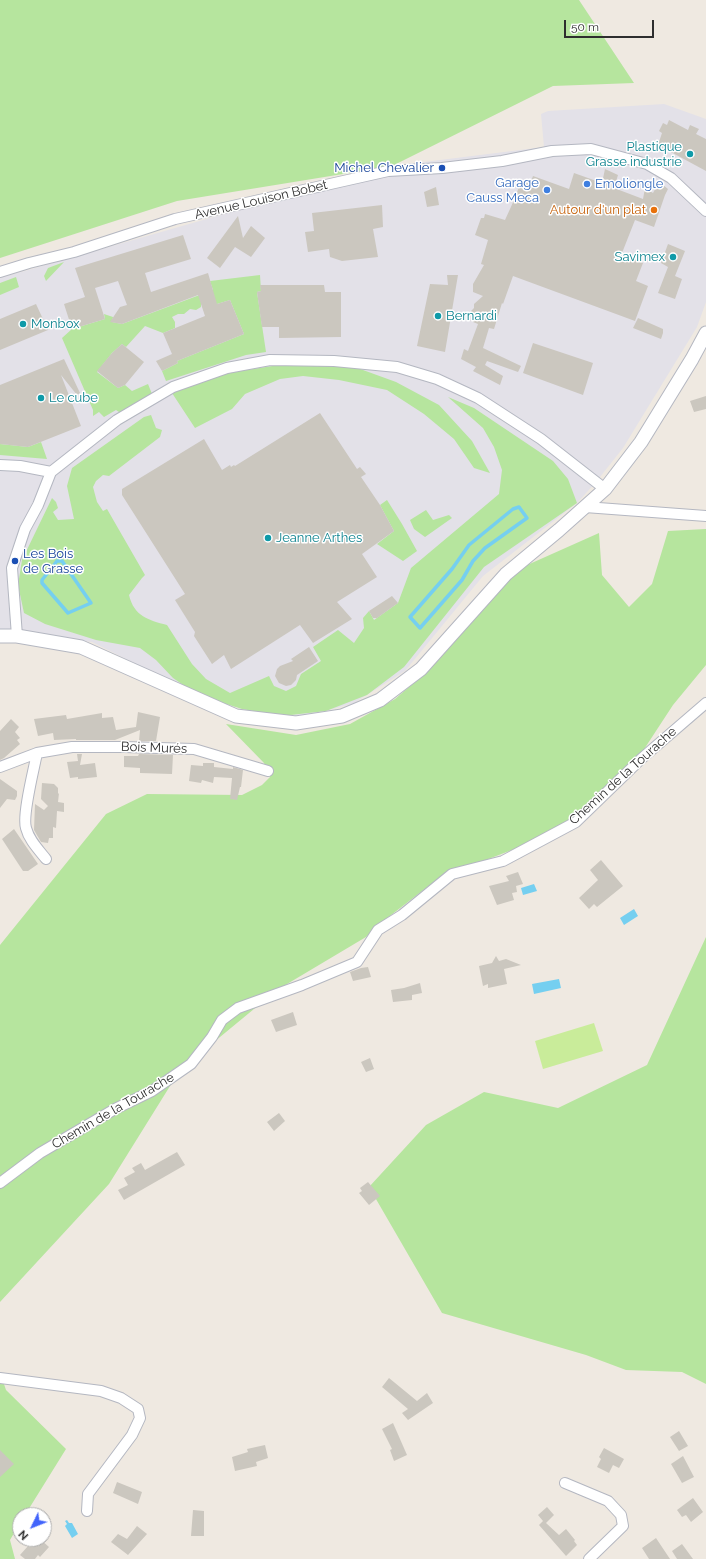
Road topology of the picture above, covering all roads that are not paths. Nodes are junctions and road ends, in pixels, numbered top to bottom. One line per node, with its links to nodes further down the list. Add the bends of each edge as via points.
1 (705, 209): 2 (street, Avenue Louison Bobet, via 671,178 648,164 591,149 552,151 502,161 372,175 175,219 74,252)
2 (0, 272)
3 (706, 332): 6 (street, via 641,442)
4 (0, 465): 5 (street)
5 (51, 472): 6 (street, via 117,420 173,388 227,368 270,360 334,361 397,367 437,379 478,398 541,439); 10 (street, via 25,529 12,568)
6 (605, 489): 7 (street)
7 (585, 507): 8 (street); 10 (street, via 506,574 421,669 380,700 342,716 296,723 236,716 81,647)
8 (706, 516)
9 (0, 636): 10 (street)
10 (17, 636)
11 (706, 703): 16 (street, Chemin de la Tourache, via 640,759 576,822 504,861 452,874 402,915 378,930 357,962 238,1008 222,1020 191,1064 152,1091 115,1109 40,1153)
12 (37, 754): 13 (street, Bois Murés); 14 (street, Bois Murés, via 72,747 194,749); 15 (street, via 25,826 32,843)
13 (0, 767)
14 (268, 771)
15 (46, 859)
16 (0, 1183)
17 (0, 1378): 19 (street, via 101,1392 121,1398 138,1409 140,1418 132,1435 88,1494)
18 (565, 1483): 20 (street, via 608,1501 621,1515 623,1526)
19 (87, 1511)
20 (589, 1559)

